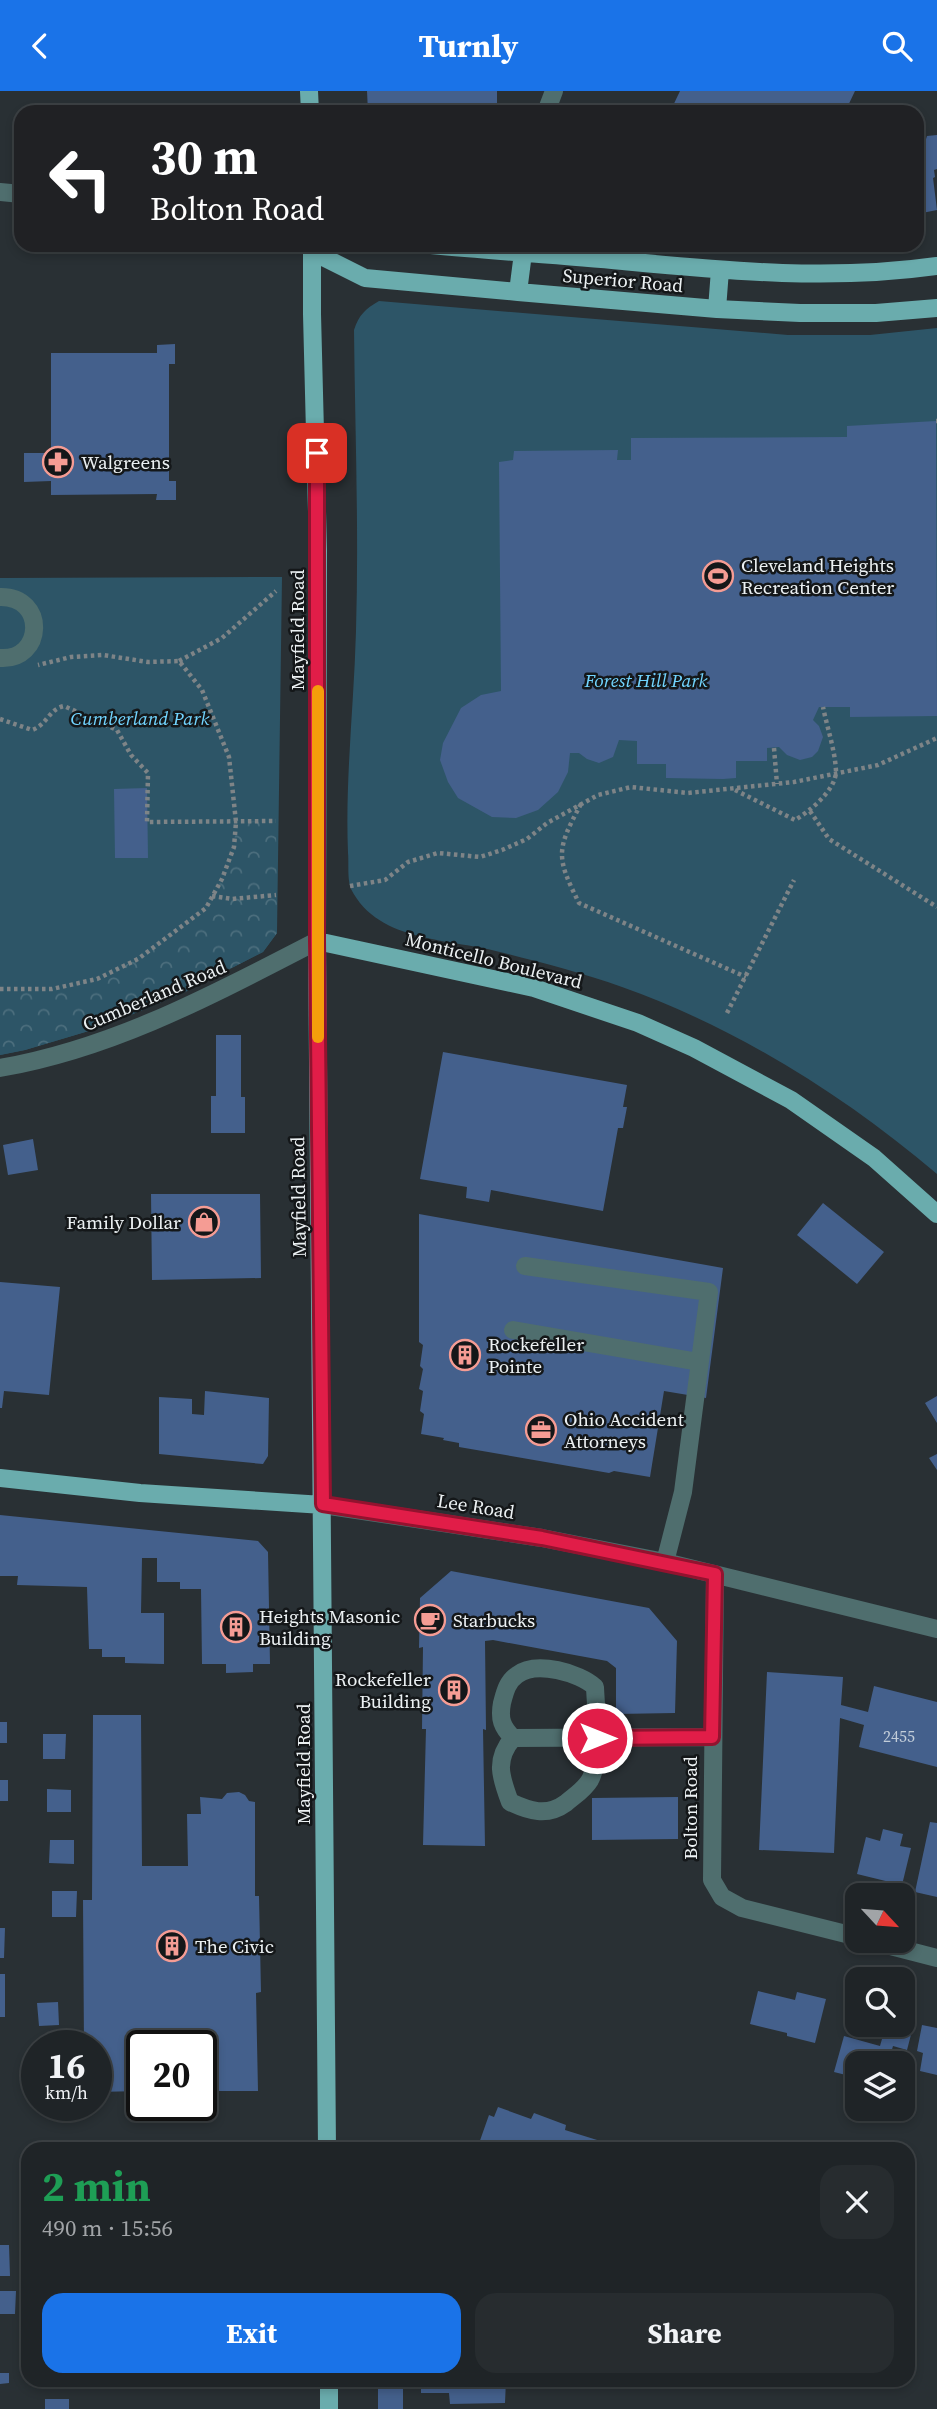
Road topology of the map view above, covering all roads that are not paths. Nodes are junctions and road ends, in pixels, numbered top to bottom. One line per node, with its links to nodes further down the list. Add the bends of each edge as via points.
1 (308, 252): 12 (main road, Mayfield Road, via 318,551)
2 (317, 252): 7 (main road, Superior Road, via 365,278)
3 (523, 252): 7 (main road)
4 (551, 252): 6 (main road, Superior Road)
5 (937, 266): 6 (main road, Superior Road, via 814,275)
6 (720, 270): 9 (main road)
7 (518, 292): 9 (main road, Superior Road)
8 (937, 308): 9 (main road, Superior Road, via 876,313)
9 (717, 309)
10 (0, 597): 11 (street, via 26,605 34,633 24,651)
11 (0, 658)
12 (317, 941): 13 (street, Cumberland Road, via 126,1034); 14 (main road, Monticello Boulevard, via 534,988 638,1023 791,1100 874,1159); 19 (main road, Mayfield Road)
13 (0, 1068)
14 (937, 1214)
15 (525, 1266): 17 (street, via 709,1292)
16 (513, 1330): 17 (street)
17 (699, 1363): 20 (street, via 684,1492)
18 (0, 1478): 19 (main road, Lee Road, via 141,1493)
19 (323, 1504): 20 (street, Lee Road); 29 (main road, Mayfield Road)
20 (665, 1562): 21 (street, Lee Road)
21 (715, 1574): 22 (street, Lee Road); 23 (street, Bolton Road)
22 (937, 1629)
23 (712, 1737): 25 (street); 26 (street, Bolton Road, via 711,1866 712,1880 722,1897 742,1908)
24 (513, 1738): 25 (street); 25 (street, via 504,1749 500,1775 510,1802 529,1811 556,1810 579,1793 596,1762); 25 (street, via 503,1727 500,1714 505,1688 519,1673 538,1668 585,1678 595,1687)
25 (597, 1738)
26 (845, 1934)
27 (915, 1952): 28 (street)
28 (937, 1958)
29 (327, 2142)
30 (329, 2387): 31 (main road)
31 (329, 2409)

